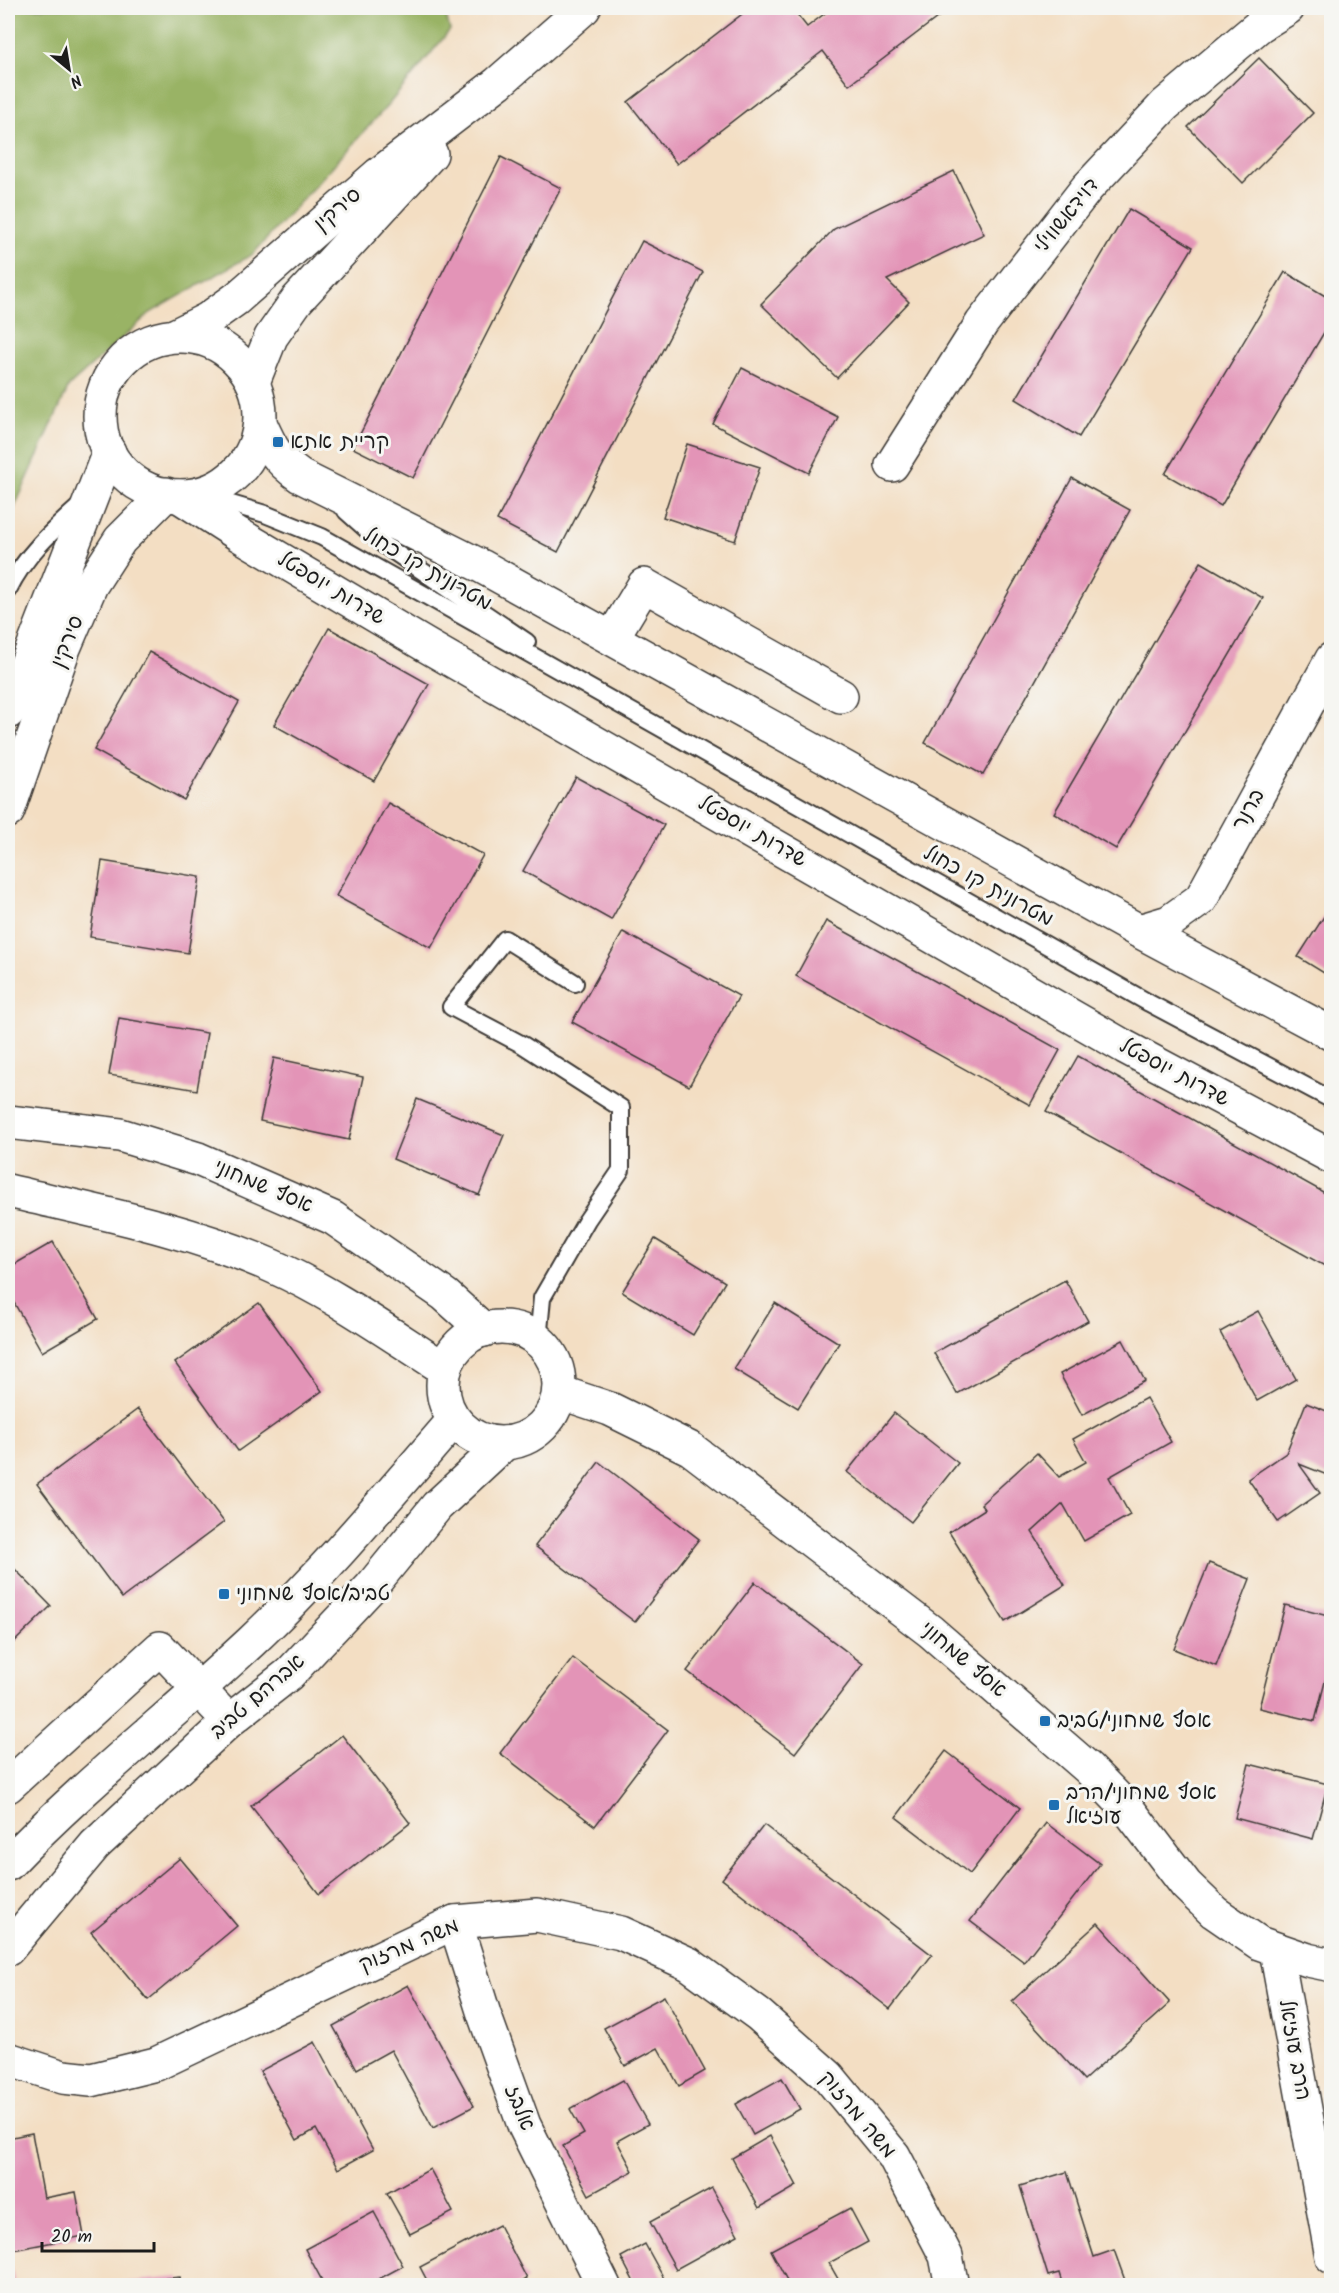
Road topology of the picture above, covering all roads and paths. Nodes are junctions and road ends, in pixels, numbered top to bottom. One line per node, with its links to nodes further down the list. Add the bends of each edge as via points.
1 (1288, 8): 8 (street, דוידאשווילי, via 1259,26 1165,105 1087,188 982,323)
2 (567, 14): 3 (street, סירקין)
3 (498, 83): 4 (street, סירקין, via 379,174 236,299); 5 (street, סירקין, via 297,300 271,336)
4 (176, 335): 5 (street, via 203,339 227,350); 7 (street, via 150,341 127,356 110,377 101,402 101,429)
5 (253, 382): 6 (street, via 260,402)
6 (260, 423): 9 (street, via 282,463); 10 (street, via 253,449 237,472 214,488)
7 (109, 452): 10 (street, via 123,472 143,487); 11 (street, סירקין)
8 (892, 465)
9 (319, 486): 13 (street, via 481,566); 16 (lane, מטרונית קו כחול, via 384,544)
10 (181, 495): 16 (lane, מטרונית קו כחול, via 265,513 322,537); 18 (street, סירקין, via 120,540 91,585 64,648); 24 (street, שדרות יוספטל, via 238,534 457,664 1125,1047)
11 (90, 496): 12 (lane, via 25,559); 17 (street, סירקין)
12 (8, 590)
13 (612, 638): 15 (street, via 644,585); 19 (street)
14 (1332, 659): 19 (street, ברנר, via 1201,899 1169,922)
15 (842, 696)
16 (624, 708): 22 (lane, מטרונית קו כחול, via 1149,1003)
17 (8, 712)
18 (8, 811)
19 (1139, 931): 21 (street)
20 (574, 982): 27 (lane, via 505,939 451,1007 523,1046 621,1108 621,1170 542,1298)
21 (1332, 1034)
22 (1332, 1100)
23 (8, 1122): 26 (street, אסף שמחוני, via 120,1135 198,1159 333,1218 445,1294)
24 (1332, 1157)
25 (8, 1191): 28 (street, via 166,1228 262,1262 344,1303)
26 (484, 1330): 27 (street, via 507,1327); 28 (street, via 467,1338)
27 (538, 1341): 29 (street, via 547,1348 557,1368)
28 (445, 1368): 30 (street, via 446,1404)
29 (559, 1392): 31 (street, via 554,1411 542,1427 525,1438); 38 (street, אסף שמחוני, via 610,1409 691,1449 930,1631 1088,1767 1128,1809 1202,1902 1243,1934)
30 (454, 1419): 31 (street, via 468,1434); 32 (street, via 309,1584)
31 (505, 1443): 33 (street, אברהם טביב, via 437,1506 371,1587 289,1674)
32 (199, 1689): 33 (street); 34 (street, via 160,1648); 35 (street, via 92,1781)
33 (229, 1721): 37 (street, אברהם טביב, via 95,1845)
34 (8, 1786)
35 (8, 1864)
36 (455, 1922): 40 (street, משה מרזוק, via 156,2064 91,2080 63,2078); 42 (street, אלבז, via 524,2125); 43 (street, משה מרזוק, via 537,1915 621,1933 689,1964 750,2008 828,2076 894,2156 946,2256)
37 (8, 1949)
38 (1276, 1950): 39 (street, אסף שמחוני); 41 (street, הרב עוזיאל)
39 (1332, 1965)
40 (8, 2059)
41 (1332, 2257)
42 (604, 2286)
43 (952, 2286)

